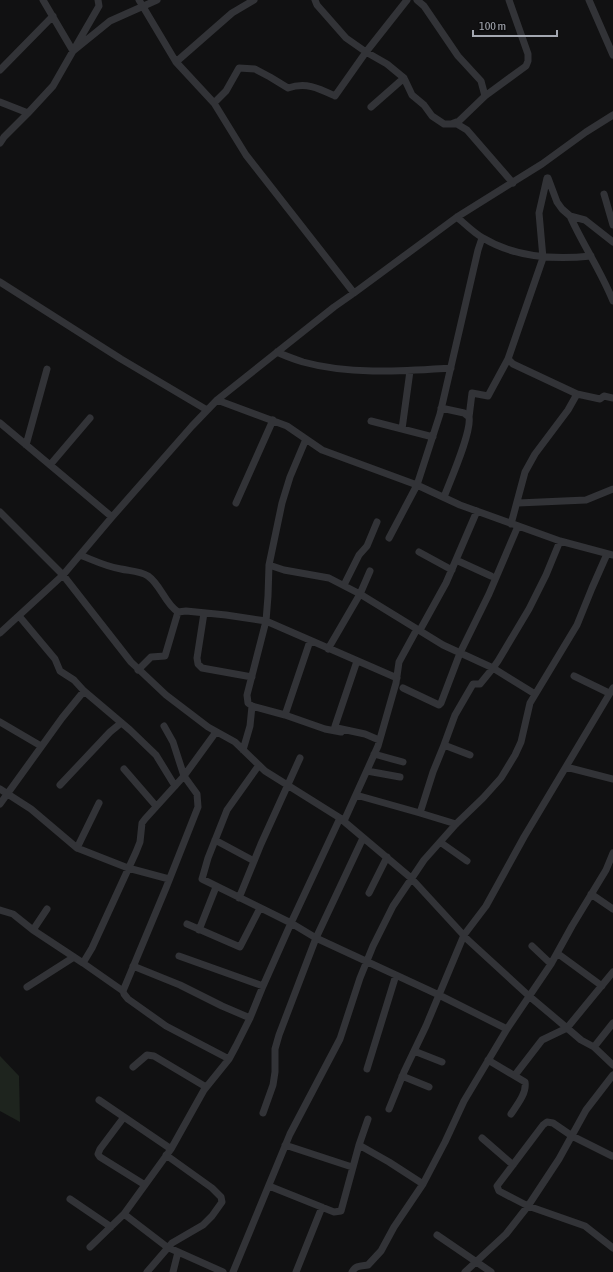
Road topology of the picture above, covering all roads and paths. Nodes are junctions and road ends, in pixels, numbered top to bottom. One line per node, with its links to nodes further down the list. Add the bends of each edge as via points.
1 (43, 0): 11 (street)
2 (98, 0): 13 (street, via 99,6)
3 (157, 0): 10 (street)
4 (254, 0): 16 (street, via 232,13)
5 (315, 0): 14 (street, via 346,38)
6 (407, 0): 14 (street)
7 (417, 0): 19 (street, via 424,6 458,56 481,82)
8 (509, 0): 19 (street, via 528,54 528,62)
9 (589, 0): 12 (street)
10 (141, 3): 13 (street, via 110,21); 16 (street)
11 (53, 16): 13 (street); 17 (street)
12 (610, 40): 15 (street)
13 (73, 51): 23 (street, via 53,86)
14 (366, 52): 18 (street); 21 (street, via 335,96 314,87 297,85 288,88 255,69 239,68 226,91)
15 (613, 55)
16 (176, 62): 21 (street)
17 (0, 70)
18 (404, 78): 22 (street); 25 (street, via 412,95 432,116 444,124)
19 (485, 96): 25 (street, via 459,121)
20 (0, 102): 23 (street)
21 (214, 103): 37 (street, via 246,155)
22 (371, 107)
23 (28, 113): 26 (street)
24 (613, 116): 27 (street)
25 (451, 124): 27 (street, via 457,124 466,130)
26 (0, 143)
27 (513, 183): 30 (street)
28 (604, 194): 31 (street)
29 (570, 216): 33 (street, via 585,220); 34 (street); 35 (street, via 562,209 547,178 539,213)
30 (457, 217): 32 (street); 37 (street)
31 (613, 226)
32 (482, 238): 35 (street, via 502,248); 41 (street)
33 (613, 242)
34 (591, 256): 35 (street); 38 (street)
35 (543, 258): 40 (street)
36 (0, 282): 48 (street)
37 (354, 293): 39 (street)
38 (613, 301)
39 (276, 352): 43 (street, via 302,362 324,366 370,371); 46 (street)
40 (508, 359): 44 (street, via 513,364); 49 (street, via 488,396 472,393)
41 (451, 368): 43 (street); 47 (street)
42 (47, 369): 57 (street)
43 (410, 371): 54 (street)
44 (577, 394): 45 (street, via 600,399 604,396); 63 (street, via 525,472)
45 (613, 398)
46 (217, 400): 48 (street); 51 (street)
47 (441, 408): 49 (street, via 464,413); 55 (street)
48 (207, 410): 66 (street)
49 (469, 417): 61 (street, via 467,435)
50 (90, 418): 58 (street)
51 (273, 420): 56 (street); 62 (street)
52 (371, 421): 54 (street)
53 (0, 423): 57 (street)
54 (402, 429): 55 (street)
55 (433, 437): 59 (street)
56 (306, 439): 59 (street, via 322,450); 76 (street, via 282,503)
57 (26, 445): 58 (street)
58 (50, 465): 66 (street)
59 (417, 485): 61 (street); 70 (street)
60 (613, 489): 63 (street, via 586,500)
61 (444, 497): 64 (street)
62 (236, 503)
63 (518, 503): 68 (street)
64 (477, 511): 68 (street); 75 (street)
65 (0, 512): 79 (street)
66 (112, 517): 74 (street)
67 (377, 522): 81 (street, via 367,546 359,555)
68 (511, 524): 69 (street)
69 (518, 526): 71 (street); 91 (street, via 492,588)
70 (389, 538)
71 (560, 541): 73 (street); 93 (street, via 529,609)
72 (419, 552): 78 (street)
73 (611, 554): 101 (street, via 592,588 577,625)
74 (80, 555): 79 (street); 83 (street, via 145,574)
75 (456, 560): 78 (street); 80 (street)
76 (269, 565): 81 (street, via 329,578); 86 (street)
77 (370, 570): 82 (street)
78 (452, 570): 87 (street)
79 (63, 575): 85 (street); 94 (street)
80 (492, 576)
81 (344, 585): 82 (street)
82 (360, 594): 87 (street); 90 (street)
83 (178, 612): 84 (street); 94 (street, via 165,656 151,657)
84 (204, 613): 86 (street); 96 (street, via 198,664 202,668)
85 (19, 616): 88 (street); 99 (street, via 55,659 60,671 74,680)
86 (266, 621): 89 (street); 96 (street)
87 (419, 630): 91 (street, via 443,646); 97 (street, via 399,662)
88 (0, 633)
89 (310, 641): 90 (street); 103 (street)
90 (328, 649): 92 (street)
91 (460, 653): 93 (street); 98 (street, via 441,703)
92 (357, 661): 97 (street); 109 (street, via 335,726)
93 (493, 668): 101 (street); 110 (street, via 480,684 473,684 455,715)
94 (138, 670): 107 (street, via 166,695)
95 (574, 676): 100 (street)
96 (252, 677): 102 (street, via 247,695 248,703)
97 (397, 678): 109 (street)
98 (403, 688)
99 (84, 691): 105 (street); 111 (street)
100 (611, 691): 118 (street)
101 (535, 694): 134 (street, via 515,755 501,778 484,798)
102 (252, 706): 103 (street); 112 (street, via 250,726)
103 (285, 715): 108 (street)
104 (0, 722): 111 (street)
105 (121, 723): 124 (street); 125 (street, via 156,755)
106 (164, 726): 121 (street, via 173,742)
107 (216, 732): 112 (street); 121 (street)
108 (341, 732)
109 (379, 740): 113 (street)
110 (444, 745): 114 (street); 132 (street)
111 (41, 746): 127 (street)
112 (243, 750): 117 (street)
113 (374, 754): 116 (street); 120 (street)
114 (470, 755)
115 (300, 758): 126 (street)
116 (404, 762)
117 (258, 765): 126 (street); 136 (street, via 227,810)
118 (566, 766): 123 (street); 160 (street, via 486,906)
119 (124, 770): 131 (street)
120 (367, 771): 122 (street); 128 (street)
121 (184, 776): 125 (street); 147 (street, via 197,794 198,807)
122 (400, 777)
123 (613, 779)
124 (60, 785)
125 (175, 786): 131 (street)
126 (288, 786): 133 (street); 141 (street)
127 (3, 791): 130 (street); 138 (street, via 31,809)
128 (356, 795): 132 (street); 133 (street)
129 (99, 803): 138 (street)
130 (0, 804)
131 (156, 806): 143 (street, via 142,823 140,842)
132 (420, 813): 134 (street)
133 (342, 820): 135 (street); 156 (street)
134 (456, 824): 137 (street)
135 (363, 838): 140 (street); 161 (street)
136 (216, 840): 141 (street); 148 (street, via 202,879)
137 (440, 842): 142 (street); 146 (street)
138 (76, 848): 143 (street)
139 (613, 853): 144 (street)
140 (387, 857): 146 (street); 149 (street)
141 (254, 861): 151 (street)
142 (467, 861)
143 (128, 868): 147 (street); 167 (street)
144 (606, 870): 145 (street); 150 (street)
145 (613, 873)
146 (411, 878): 160 (street); 166 (street, via 393,906)
147 (169, 879): 169 (street)
148 (216, 887): 151 (street); 159 (street)
149 (369, 893)
150 (591, 894): 154 (street); 163 (street)
151 (239, 898): 152 (street)
152 (260, 908): 156 (street); 159 (street, via 240,947)
153 (47, 909): 158 (street)
154 (613, 909)
155 (0, 910): 158 (street, via 13,914)
156 (291, 923): 161 (street); 172 (street)
157 (187, 924): 159 (street)
158 (33, 930): 165 (street)
159 (199, 930)
160 (464, 935): 176 (street); 177 (street)
161 (316, 938): 166 (street); 197 (street, via 279,1034 275,1049 273,1085)
162 (532, 946): 168 (street)
163 (557, 953): 168 (street); 173 (street)
164 (179, 956): 172 (street)
165 (74, 957): 167 (street); 174 (street)
166 (367, 961): 171 (street); 203 (street, via 340,1039)
167 (84, 963): 175 (street)
168 (551, 964): 177 (street)
169 (133, 966): 175 (street); 178 (street)
170 (613, 972): 173 (street)
171 (396, 975): 176 (street); 189 (street)
172 (263, 986): 178 (street)
173 (602, 986): 180 (street)
174 (27, 987)
175 (123, 991): 184 (street, via 128,999 166,1026)
176 (439, 995): 181 (street); 183 (street)
177 (529, 996): 180 (street); 181 (street)
178 (250, 1018): 184 (street)
179 (613, 1023): 182 (street)
180 (567, 1028): 182 (street); 190 (street, via 542,1040)
181 (507, 1029): 185 (street)
182 (594, 1048): 187 (street)
183 (414, 1051): 186 (street); 192 (street)
184 (229, 1059): 193 (street)
185 (488, 1060): 190 (street); 210 (street, via 464,1101)
186 (442, 1062)
187 (613, 1065)
188 (132, 1067): 193 (street, via 147,1055 154,1056)
189 (367, 1069)
190 (515, 1075): 198 (street, via 525,1082 526,1087)
191 (613, 1075): 201 (street, via 586,1110)
192 (402, 1076): 194 (street); 196 (street)
193 (206, 1087): 205 (street)
194 (429, 1087)
195 (99, 1100): 199 (street)
196 (389, 1109)
197 (263, 1113)
198 (511, 1114)
199 (124, 1117): 205 (street); 211 (street, via 98,1154)
200 (368, 1119): 204 (street)
201 (572, 1136): 207 (street); 208 (street, via 553,1123 547,1122); 214 (street)
202 (482, 1138): 208 (street)
203 (285, 1145): 209 (street); 212 (street)
204 (359, 1145): 209 (street); 210 (street)
205 (171, 1149): 206 (street)
206 (166, 1155): 211 (street); 220 (street, via 212,1188 221,1197 222,1202 212,1216)
207 (612, 1156)
208 (513, 1165): 214 (street, via 497,1189)
209 (352, 1168): 215 (street, via 341,1211 334,1212)
210 (423, 1184): 229 (street, via 381,1251 368,1265 355,1267)
211 (144, 1185): 216 (street)
212 (269, 1186): 215 (street); 227 (street)
213 (70, 1199): 217 (street)
214 (528, 1206): 221 (street, via 585,1226); 223 (street, via 506,1234)
215 (322, 1207): 228 (street)
216 (124, 1214): 217 (street); 220 (street)
217 (110, 1227): 219 (street)
218 (437, 1236): 223 (street)
219 (90, 1247)
220 (167, 1247): 222 (street); 224 (street)
221 (613, 1248)
222 (178, 1252): 225 (street); 226 (street)
223 (477, 1261): 230 (street); 231 (street)
224 (147, 1272)
225 (173, 1272)
226 (223, 1272)
227 (233, 1272)
228 (296, 1272)
229 (352, 1272)
230 (465, 1272)
231 (491, 1272)

